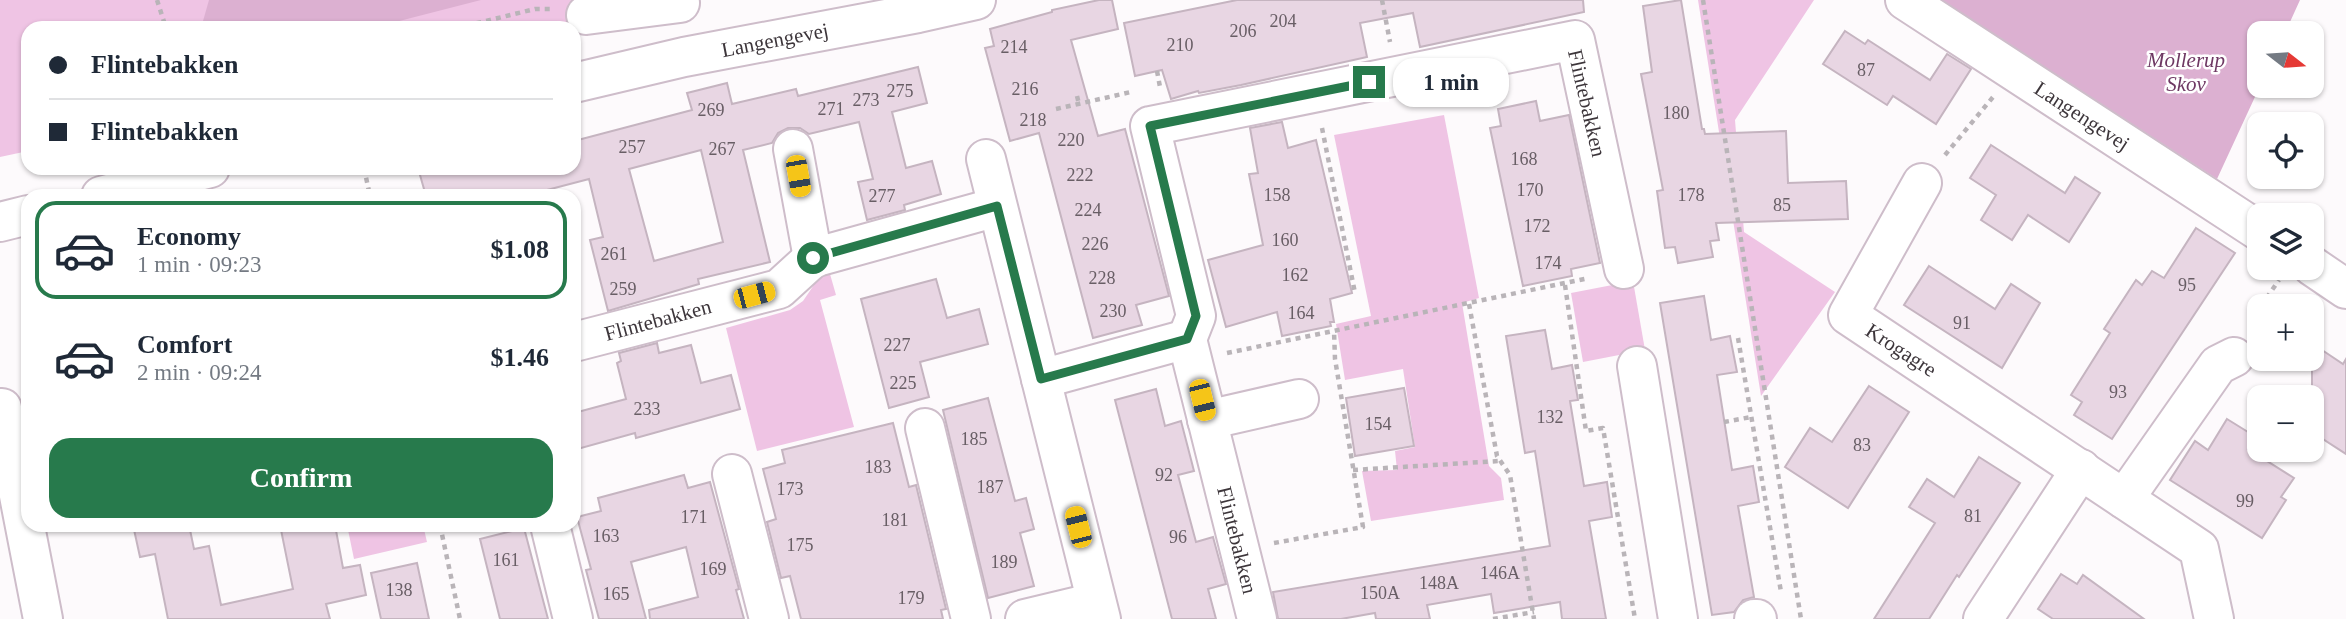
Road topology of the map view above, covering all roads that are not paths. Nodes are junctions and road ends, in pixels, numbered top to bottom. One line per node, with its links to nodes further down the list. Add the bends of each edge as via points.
1 (976, 0): 5 (street, Langengevej)
2 (1905, 0): 14 (street, Langengevej)
3 (680, 3): 4 (street)
4 (586, 15)
5 (581, 81)
6 (793, 149): 15 (street)
7 (986, 159): 11 (street)
8 (183, 175): 10 (street)
9 (1922, 183): 28 (street, Krogagre, via 1848,315)
10 (128, 189)
11 (997, 206): 15 (street, Flintebakken); 23 (street)
12 (21, 217): 13 (street)
13 (0, 222)
14 (2247, 223)
15 (813, 258): 19 (street, Flintebakken, via 779,289)
16 (1623, 269): 20 (street, Flintebakken, via 1575,40 1150,126 1196,316)
17 (2320, 280): 18 (street)
18 (2346, 289)
19 (581, 340)
20 (1190, 349): 23 (street); 25 (street, Flintebakken)
21 (2234, 357): 31 (street, via 2218,365)
22 (1637, 366): 41 (street)
23 (1041, 379): 34 (street)
24 (1299, 399): 25 (street)
25 (1208, 421): 40 (street, Flintebakken)
26 (13, 427): 30 (street)
27 (925, 428): 38 (street)
28 (2081, 469): 31 (street, Krogagre); 42 (street)
29 (732, 474): 37 (street)
30 (21, 478)
31 (2124, 499): 43 (street, Krogagre, via 2199,549)
32 (29, 532): 35 (street)
33 (552, 532): 36 (street)
34 (1098, 610): 39 (street)
35 (43, 619)
36 (573, 619)
37 (769, 619)
38 (971, 619)
39 (1026, 619)
40 (1257, 619)
41 (1678, 619)
42 (1983, 619)
43 (2214, 619)

